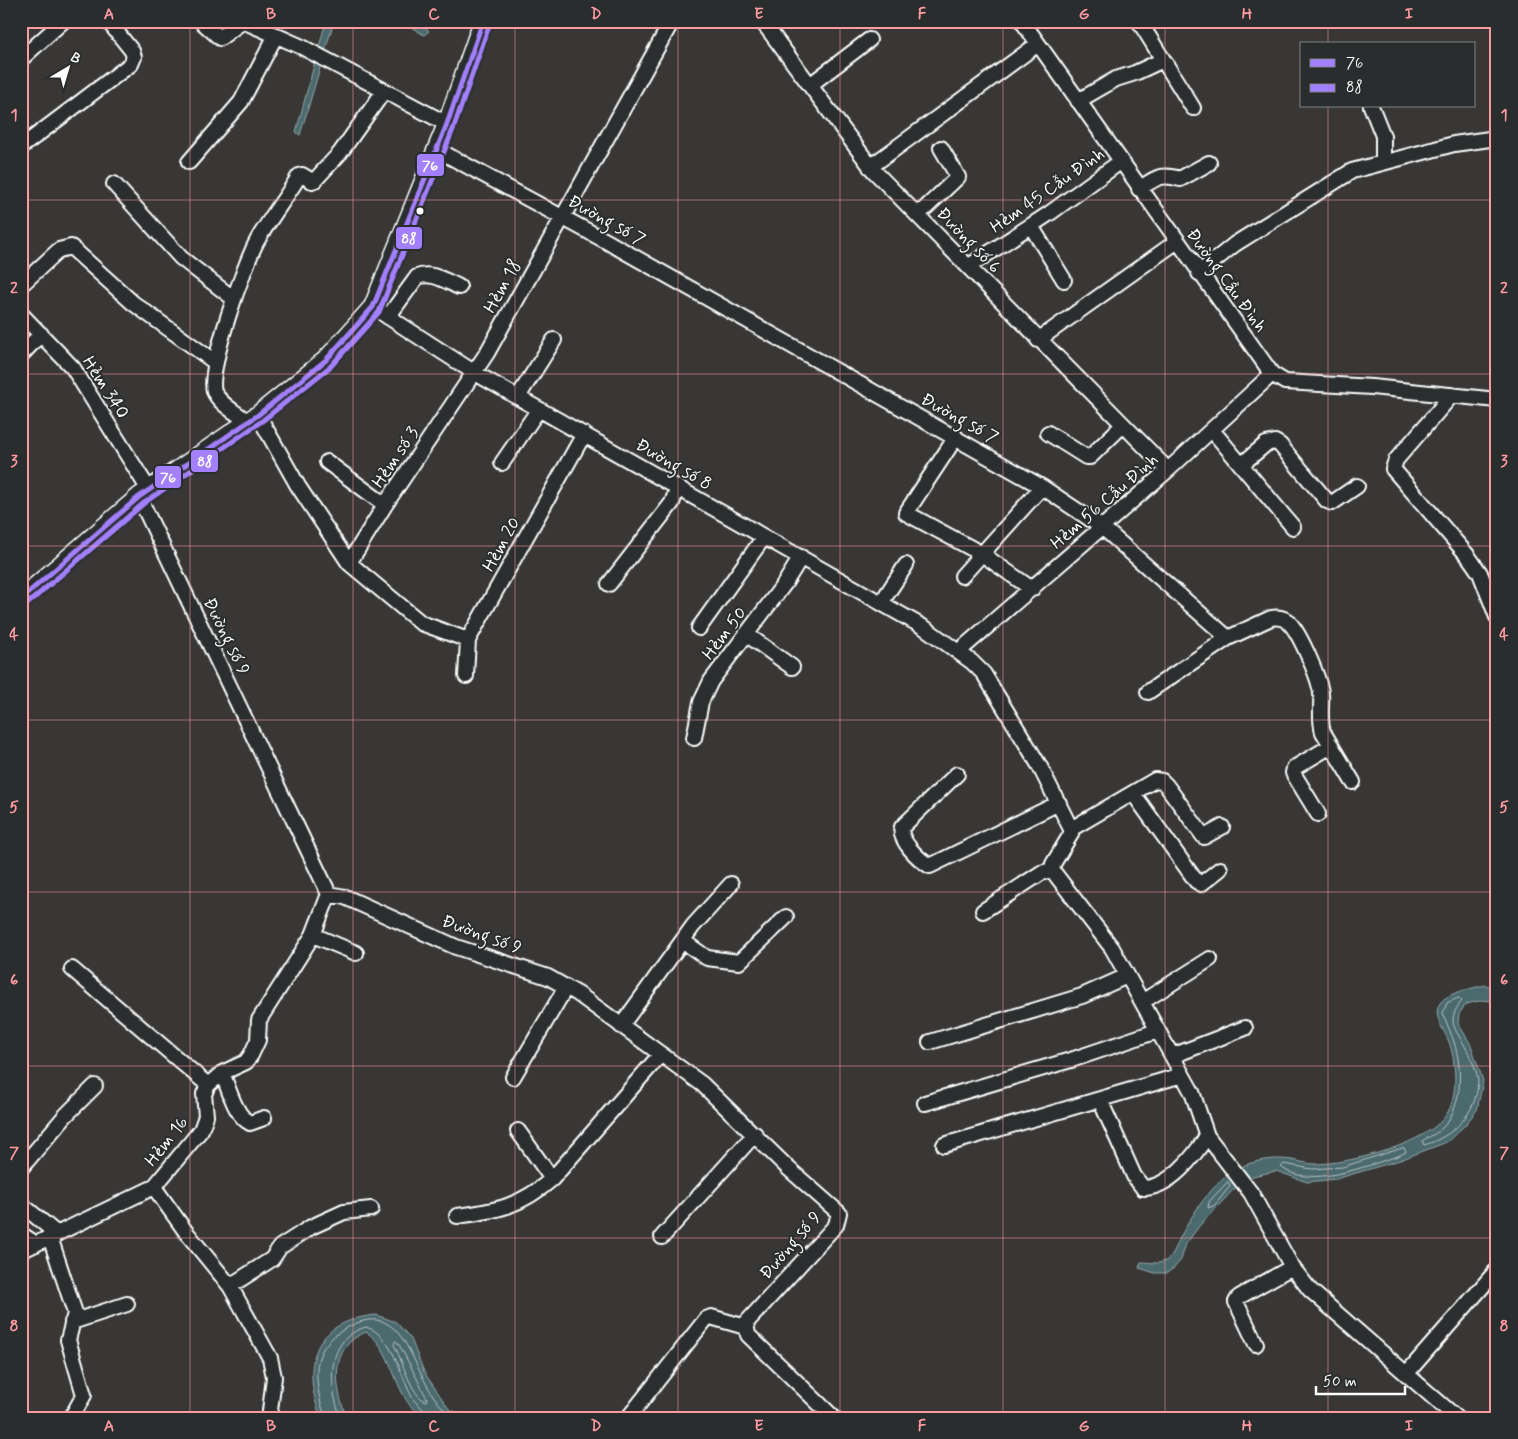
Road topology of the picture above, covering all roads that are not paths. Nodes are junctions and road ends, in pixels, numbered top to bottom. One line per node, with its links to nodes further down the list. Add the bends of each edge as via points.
1 (63, 21): 13 (street)
2 (108, 21): 22 (street, via 132,51 131,64)
3 (201, 21): 4 (street, via 220,38)
4 (243, 21): 10 (street)
5 (483, 21): 20 (street)
6 (672, 21): 33 (street, Hẻm 18)
7 (762, 21): 15 (street, Đường số 6)
8 (1022, 21): 12 (street, Đường Cầu Đình)
9 (1139, 21): 14 (street)
10 (276, 35): 16 (street); 26 (street, via 240,102)
11 (869, 40): 15 (street)
12 (1038, 44): 17 (street, Đường Cầu Đình); 29 (street)
13 (21, 59)
14 (1163, 60): 17 (street, via 1116,79); 18 (street)
15 (810, 85): 29 (street, Đường số 6)
16 (384, 91): 20 (street); 41 (street, via 340,153 315,180 300,176 259,238)
17 (1078, 101): 27 (street, Đường Cầu Đình)
18 (1193, 108)
19 (1373, 108): 25 (street, via 1383,136)
20 (446, 124): 24 (street)
21 (1497, 138): 25 (street, via 1472,140)
22 (21, 147)
23 (942, 148): 32 (street, via 958,177)
24 (436, 149): 33 (street, Đường số 7); 42 (street)
25 (1383, 161): 37 (street, via 1352,171 1235,244)
26 (189, 162)
27 (1120, 162): 31 (street, Đường Cầu Đình); 34 (street, Hẻm 45 Cẫu Đình)
28 (1209, 163): 31 (street, via 1180,179 1159,176)
29 (870, 167): 32 (street, Đường số 6)
30 (114, 184): 41 (street, via 181,258)
31 (1140, 189): 35 (street, Đường Cầu Đình)
32 (918, 214): 36 (street, Đường số 6)
33 (562, 217): 50 (street, Hẻm 18); 61 (street, Đường số 7)
34 (1031, 226): 36 (street, Hẻm 45 Cẫu Đình); 38 (street)
35 (1176, 242): 37 (street, Đường Cầu Đình); 47 (street)
36 (969, 266): 47 (street, Đường số 6)
37 (1199, 273): 51 (street, Đường Cầu Đình)
38 (1064, 280)
39 (21, 285): 49 (street, via 60,250 71,247 132,303)
40 (459, 287): 44 (street, via 436,276 423,274 417,277)
41 (234, 299): 49 (street)
42 (373, 307): 44 (street, Đường số 8); 56 (street, via 326,360)
43 (21, 314): 45 (street, Hẻm 340)
44 (388, 317): 50 (street, Đường số 8)
45 (41, 334): 48 (street); 69 (street, Hẻm 340, via 73,368)
46 (554, 340): 53 (street)
47 (1038, 340): 57 (street, Đường số 6)
48 (21, 355)
49 (216, 363): 56 (street, via 213,386 219,399)
50 (474, 373): 53 (street, Đường số 8); 70 (street, Hẻm số 3)
51 (1272, 374): 52 (street, via 1285,382); 58 (street, Hẻm 56 Cẫu Đình)
52 (1452, 395): 54 (street); 83 (street, via 1396,460 1393,469 1480,573)
53 (518, 397): 55 (street, Đường số 8)
54 (1497, 400)
55 (539, 409): 60 (street, Đường số 8); 63 (street)
56 (253, 418): 69 (street); 76 (street)
57 (1124, 425): 59 (street, via 1090,457); 65 (street, Đường số 6)
58 (1212, 430): 64 (street); 65 (street, Hẻm 56 Cẫu Đình)
59 (1048, 432)
60 (584, 434): 68 (street, Đường số 8); 87 (street, Hẻm 20)
61 (956, 437): 67 (street, Đường số 7); 74 (street, via 906,513)
62 (328, 462): 70 (street)
63 (502, 464)
64 (1241, 465): 66 (street, via 1266,444 1275,442 1326,501 1332,503); 72 (street)
65 (1168, 470): 71 (street, Hẻm 56 Cẫu Đình)
66 (1357, 486)
67 (1042, 487): 71 (street, Đường số 7); 74 (street)
68 (677, 489): 73 (street, Đường số 8); 79 (street, via 672,503)
69 (144, 493): 81 (street); 104 (street, Đường số 9)
70 (385, 505): 76 (street, Hẻm số 3)
71 (1102, 527): 80 (street, Hẻm 56 Cẫu Đình); 86 (street, Đường số 7)
72 (1293, 527)
73 (764, 537): 75 (street, Đường số 8); 84 (street)
74 (982, 554): 78 (street); 80 (street)
75 (800, 557): 82 (street, Đường số 8); 85 (street, Hẻm 50, via 785,583)
76 (349, 563): 87 (street, via 422,623)
77 (906, 565): 82 (street)
78 (962, 576)
79 (609, 584)
80 (1032, 589): 88 (street, Hẻm 56 Cẫu Đình)
81 (21, 599)
82 (881, 603): 88 (street, Đường số 8, via 925,628)
83 (1497, 617)
84 (699, 628)
85 (746, 634): 89 (street); 92 (street, Hẻm 50, via 711,681 701,702)
86 (1228, 638): 91 (street); 93 (street, via 1277,616 1293,627 1321,691 1321,725)
87 (468, 640): 90 (street, Hẻm 20)
88 (958, 652): 97 (street, Đường số 8, via 984,674)
89 (792, 667)
90 (466, 676)
91 (1148, 692)
92 (694, 738)
93 (1331, 746): 95 (street); 98 (street, via 1294,768 1293,773)
94 (957, 774): 97 (street, via 902,827 903,839 930,866)
95 (1353, 782)
96 (1133, 793): 99 (street, via 1156,780 1162,781 1204,837); 100 (street); 101 (street, via 1196,881 1202,884)
97 (1059, 802): 100 (street, Đường số 8)
98 (1318, 814)
99 (1222, 828)
100 (1071, 829): 102 (street)
101 (1220, 869)
102 (1052, 870): 105 (street, via 1041,873); 112 (street, via 1112,948)
103 (731, 884): 108 (street)
104 (329, 894): 107 (street); 113 (street, Đường số 9, via 456,947 548,976)
105 (983, 911)
106 (786, 917): 108 (street, via 739,962 707,958)
107 (313, 936): 109 (street); 121 (street, via 259,1020 258,1040 252,1055 246,1062)
108 (683, 941): 115 (street)
109 (356, 952)
110 (1210, 959): 114 (street)
111 (72, 969): 125 (street)
112 (1127, 976): 114 (street); 118 (street, via 1082,996)
113 (566, 987): 115 (street, Đường số 9); 123 (street)
114 (1142, 1002): 117 (street)
115 (621, 1026): 119 (street, Đường số 9)
116 (1245, 1028): 120 (street)
117 (1157, 1031): 120 (street); 127 (street)
118 (930, 1042)
119 (661, 1054): 130 (street, Đường số 9, via 702,1084); 134 (street)
120 (1172, 1056): 122 (street)
121 (222, 1074): 125 (street); 128 (street, via 246,1121 250,1123)
122 (1182, 1075): 126 (street); 131 (street)
123 (513, 1077)
124 (95, 1086): 133 (street)
125 (208, 1086): 135 (street, Hẻm 16, via 204,1094 206,1116 201,1130)
126 (1100, 1100): 131 (street, via 1134,1176 1143,1188 1170,1178); 132 (street)
127 (925, 1103)
128 (264, 1118)
129 (518, 1131): 134 (street)
130 (755, 1134): 141 (street); 149 (street, Đường số 9, via 838,1213 838,1218 836,1225)
131 (1211, 1141): 144 (street, via 1251,1194)
132 (944, 1145)
133 (21, 1168)
134 (552, 1179): 138 (street, via 537,1193 514,1205)
135 (154, 1187): 140 (street, Hẻm 16); 146 (street)
136 (21, 1204): 140 (street)
137 (371, 1209): 146 (street, via 344,1212 311,1227 280,1247 272,1259)
138 (457, 1216)
139 (21, 1234): 142 (street)
140 (53, 1236): 142 (street, Hẻm 16); 148 (street, via 75,1314)
141 (662, 1237)
142 (36, 1244): 143 (street, Hẻm 16)
143 (21, 1251)
144 (1292, 1266): 150 (street, via 1239,1297 1236,1302); 151 (street, via 1310,1290)
145 (1497, 1270): 151 (street)
146 (230, 1286): 152 (street, via 270,1358 274,1377)
147 (127, 1304): 148 (street)
148 (72, 1322): 153 (street, via 68,1340 84,1395)
149 (746, 1323): 154 (street, via 742,1326 711,1317 706,1319); 155 (street, via 748,1335)
150 (1256, 1344)
151 (1407, 1373): 156 (street)
152 (270, 1410)
153 (71, 1418)
154 (628, 1418)
155 (834, 1418)
156 (1457, 1418)

